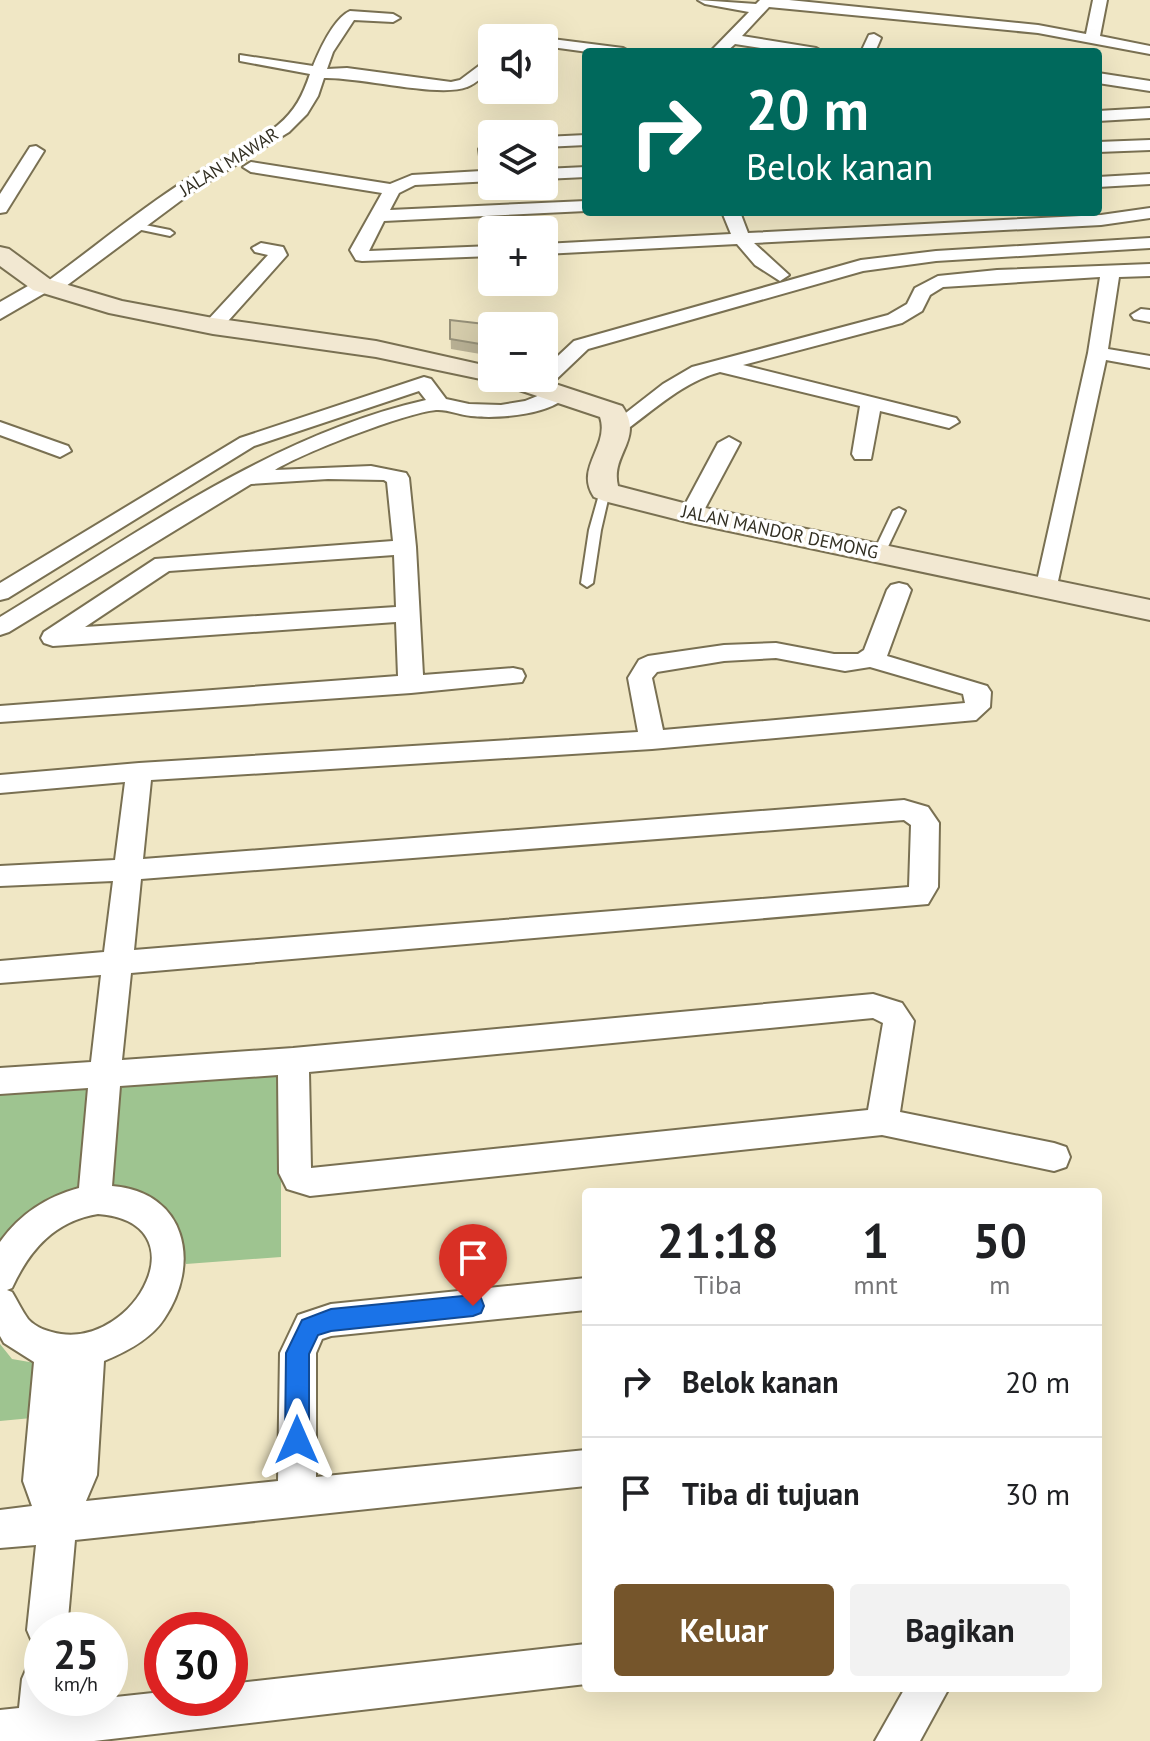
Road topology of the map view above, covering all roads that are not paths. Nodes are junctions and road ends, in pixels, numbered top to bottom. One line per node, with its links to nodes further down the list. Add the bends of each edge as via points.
1 (705, 0): 3 (street)
2 (1100, 0): 8 (street)
3 (764, 4): 5 (street); 9 (street)
4 (882, 6): 5 (street); 8 (street)
5 (822, 7): 7 (street)
6 (393, 18): 20 (street, JALAN MAWAR, via 350,15)
7 (812, 27)
8 (1092, 38): 16 (street)
9 (733, 39): 13 (street); 14 (street)
10 (1043, 42): 15 (street)
11 (558, 44): 12 (street)
12 (591, 48)
13 (722, 48)
14 (790, 48)
15 (1083, 48)
16 (1150, 50)
17 (1102, 51): 19 (street)
18 (245, 58): 20 (street)
19 (1150, 58)
20 (318, 72): 21 (street, via 451,87); 45 (street, JALAN MAWAR, via 313,95 275,136 188,186)
21 (478, 72)
22 (1102, 79): 23 (street)
23 (1150, 86)
24 (1150, 105): 25 (street)
25 (1102, 112)
26 (1102, 113): 27 (street)
27 (1150, 113)
28 (582, 140): 29 (street)
29 (558, 141)
30 (1150, 145): 31 (street)
31 (1102, 147)
32 (36, 151): 41 (street)
33 (251, 167): 39 (street)
34 (582, 172): 35 (street)
35 (558, 173)
36 (478, 177): 39 (street, via 412,180)
37 (1150, 179): 38 (street)
38 (1102, 182)
39 (392, 190): 43 (street)
40 (582, 206): 43 (street)
41 (0, 208)
42 (1150, 213): 48 (street)
43 (378, 216): 53 (street, via 359,250 362,256)
44 (733, 216): 48 (street)
45 (135, 226): 47 (lane); 59 (street, JALAN MAWAR)
46 (1150, 231): 50 (street)
47 (170, 233)
48 (741, 238): 52 (street); 55 (street, via 774,247); 58 (street, via 752,255)
49 (1150, 243): 50 (street)
50 (1045, 245): 55 (street, via 886,249); 64 (street, via 861,266 581,345)
51 (261, 248): 61 (street, via 278,255)
52 (558, 248)
53 (478, 252)
54 (3, 260): 59 (main road)
55 (794, 261): 58 (street)
56 (1149, 270): 57 (street)
57 (1110, 272): 63 (street); 66 (street, via 938,282 895,319)
58 (780, 275): 62 (street)
59 (47, 287): 60 (street, JALAN MAWAR); 61 (main road, via 118,308)
60 (0, 312)
61 (213, 326): 67 (main road, via 376,349)
62 (563, 336)
63 (1098, 353): 65 (street); 89 (street)
64 (558, 359)
65 (1150, 362)
66 (718, 365): 73 (street); 76 (street, via 670,388)
67 (425, 372): 68 (main road); 71 (street); 72 (street)
68 (478, 377)
69 (535, 392): 72 (street, via 546,401 506,410)
70 (554, 392): 76 (main road, via 606,408)
71 (385, 394): 74 (street); 90 (street, via 247,442)
72 (439, 403): 74 (street)
73 (871, 403): 75 (street); 80 (street)
74 (404, 411): 81 (street)
75 (949, 422)
76 (619, 426): 82 (main road, via 600,468)
77 (0, 428): 79 (street)
78 (729, 443): 84 (street)
79 (60, 451)
80 (863, 454)
81 (241, 478): 85 (street, via 393,474 398,478); 93 (street)
82 (605, 491): 84 (main road, JALAN MANDOR DEMONG); 87 (lane)
83 (899, 511): 86 (lane)
84 (691, 514): 86 (main road, JALAN MANDOR DEMONG)
85 (405, 547): 92 (street); 92 (street, via 163,564 53,638)
86 (879, 553): 89 (main road, JALAN MANDOR DEMONG)
87 (587, 583)
88 (899, 590): 94 (street)
89 (1047, 590): 91 (main road, JALAN MANDOR DEMONG)
90 (0, 593)
91 (1150, 610)
92 (409, 614): 96 (street)
93 (0, 627)
94 (870, 659): 98 (street, via 841,662 774,650 657,662 640,678); 98 (street, via 972,688 978,692 977,707 967,714)
95 (513, 676): 96 (street)
96 (411, 685): 97 (street)
97 (0, 714)
98 (652, 740): 99 (street)
99 (139, 772): 100 (street); 101 (street)
100 (0, 784)
101 (129, 870): 102 (street); 103 (street); 103 (street, via 904,810 925,823 924,887 918,897)
102 (0, 876)
103 (118, 963): 104 (street); 106 (street)
104 (0, 972)
105 (293, 1061): 106 (street); 108 (street, via 295,1173 310,1182); 108 (street, via 873,1006 891,1011 899,1021)
106 (105, 1073): 107 (street); 110 (street)
107 (0, 1081)
108 (882, 1122): 109 (street)
109 (1054, 1157)
110 (94, 1201): 111 (street, via 72,1204 33,1225 11,1250); 114 (street, via 119,1202 150,1217 168,1243 171,1265 165,1289 131,1330)
111 (0, 1277)
112 (582, 1294): 116 (street, via 331,1320 310,1327 298,1353)
113 (0, 1303): 114 (street, via 16,1333)
114 (70, 1351): 117 (street, via 42,1481)
115 (582, 1468): 116 (street)
116 (297, 1497): 117 (street)
117 (57, 1523): 118 (street); 119 (street)
118 (0, 1529)
119 (49, 1612)
120 (582, 1664): 122 (street)
121 (926, 1692): 123 (street)
122 (24, 1733)
123 (896, 1741)

